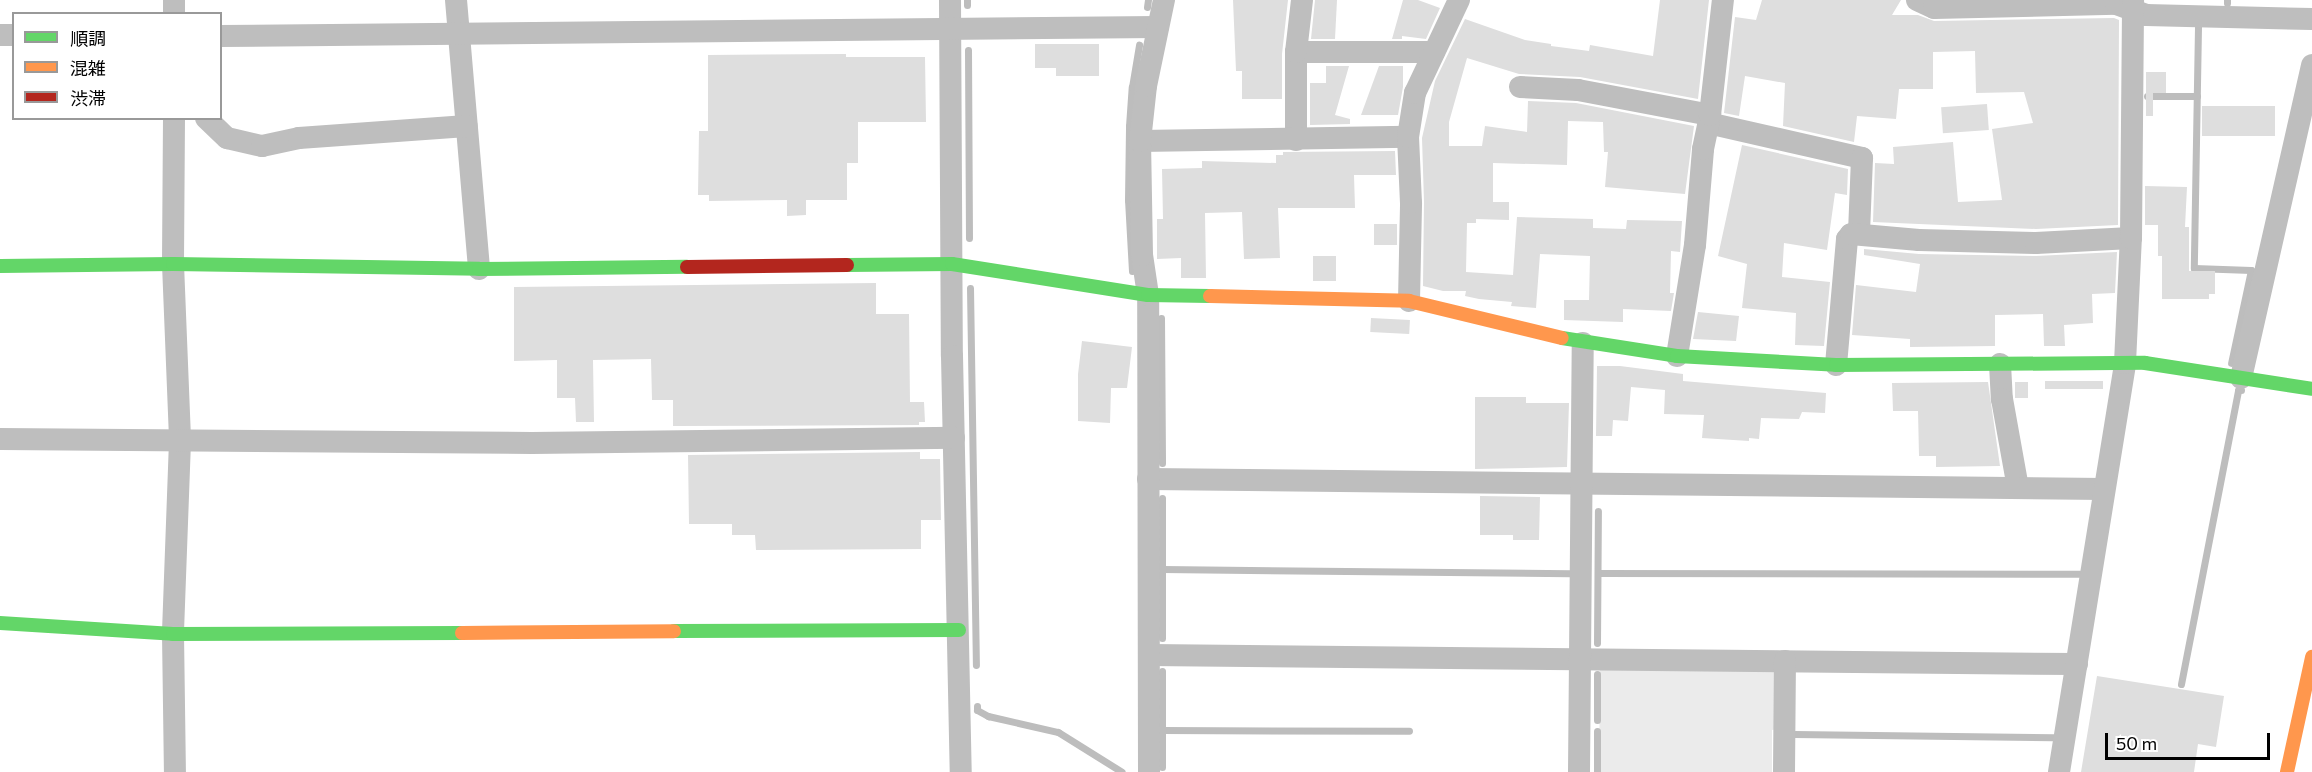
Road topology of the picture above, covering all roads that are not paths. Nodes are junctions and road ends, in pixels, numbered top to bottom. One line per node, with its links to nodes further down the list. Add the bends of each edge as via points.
1 (456, 0): 12 (street)
2 (950, 0): 11 (street)
3 (1164, 0): 10 (street)
4 (1302, 0): 14 (street)
5 (1459, 0): 15 (street)
6 (1723, 0): 18 (street)
7 (1917, 0): 8 (street, via 1934,8)
8 (2133, 5): 9 (street, via 2146,15); 26 (street)
9 (2312, 19)
10 (1158, 27): 11 (street); 24 (street)
11 (950, 29): 12 (street); 28 (street)
12 (459, 34): 13 (street); 21 (street)
13 (222, 36)
14 (1296, 52): 15 (street); 23 (street)
15 (1434, 52): 22 (street, via 1415,93)
16 (2312, 65): 38 (street)
17 (1520, 87): 18 (street, via 1578,90)
18 (1709, 119): 25 (street, via 1862,158); 34 (street)
19 (174, 120): 27 (street)
20 (209, 120): 21 (street, via 227,138 262,146 299,138)
21 (467, 126): 30 (street)
22 (1408, 137): 23 (street); 32 (street)
23 (1296, 140): 24 (street)
24 (1140, 141): 31 (street, via 1142,255)
25 (1859, 234): 26 (street, via 2036,243); 37 (street, via 1851,234 1847,239)
26 (2131, 238): 35 (street)
27 (173, 264): 29 (street); 30 (street); 42 (street)
28 (952, 264): 30 (street); 31 (street); 40 (street)
29 (0, 266)
30 (479, 269)
31 (1148, 295): 32 (street); 43 (street)
32 (1409, 302): 33 (street)
33 (1583, 343): 34 (street); 44 (street)
34 (1677, 356): 37 (street)
35 (2125, 363): 36 (street); 38 (street); 46 (street)
36 (2001, 364): 37 (street); 45 (street, via 2002,399)
37 (1836, 365)
38 (2241, 378): 39 (street)
39 (2312, 388)
40 (954, 438): 42 (street, via 532,443); 48 (street)
41 (0, 439): 42 (street)
42 (180, 441): 49 (street)
43 (1148, 479): 44 (street); 50 (street)
44 (1581, 483): 45 (street); 52 (street)
45 (2018, 488): 46 (street)
46 (2104, 489): 54 (street)
47 (0, 623): 49 (street)
48 (959, 630): 49 (street); 57 (street)
49 (173, 634): 56 (street)
50 (1149, 655): 52 (street); 55 (street)
51 (2312, 657): 61 (street)
52 (1579, 659): 53 (street); 58 (street)
53 (1785, 661): 54 (street); 59 (street)
54 (2077, 664): 60 (street)
55 (1150, 771)
56 (175, 772)
57 (961, 772)
58 (1579, 772)
59 (1784, 772)
60 (2059, 772)
61 (2287, 772)

